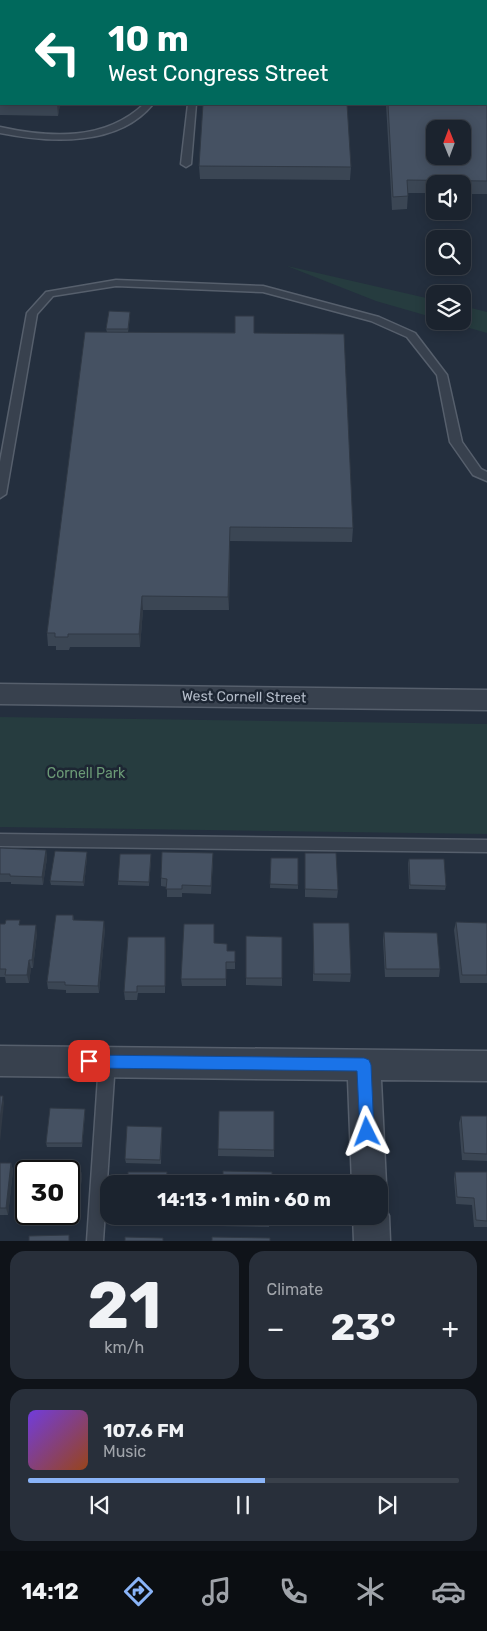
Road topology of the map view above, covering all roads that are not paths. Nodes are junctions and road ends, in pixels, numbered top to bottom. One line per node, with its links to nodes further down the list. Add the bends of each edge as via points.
1 (148, 105): 3 (lane, via 134,119 101,133 47,136)
2 (192, 105): 4 (lane)
3 (0, 130)
4 (186, 164)
5 (487, 477): 6 (lane, via 477,472 456,442 442,375 411,335 375,319 263,289 116,283 50,294 32,313)
6 (0, 494)
7 (0, 694): 8 (street, West Cornell Street)
8 (487, 700)
9 (0, 840): 10 (lane)
10 (487, 846)
11 (0, 1061): 12 (street)
12 (107, 1062): 13 (street); 17 (lane)
13 (364, 1065): 14 (street); 15 (street)
14 (487, 1066)
15 (369, 1175)
16 (371, 1225): 18 (street)
17 (96, 1241)
18 (372, 1241)

